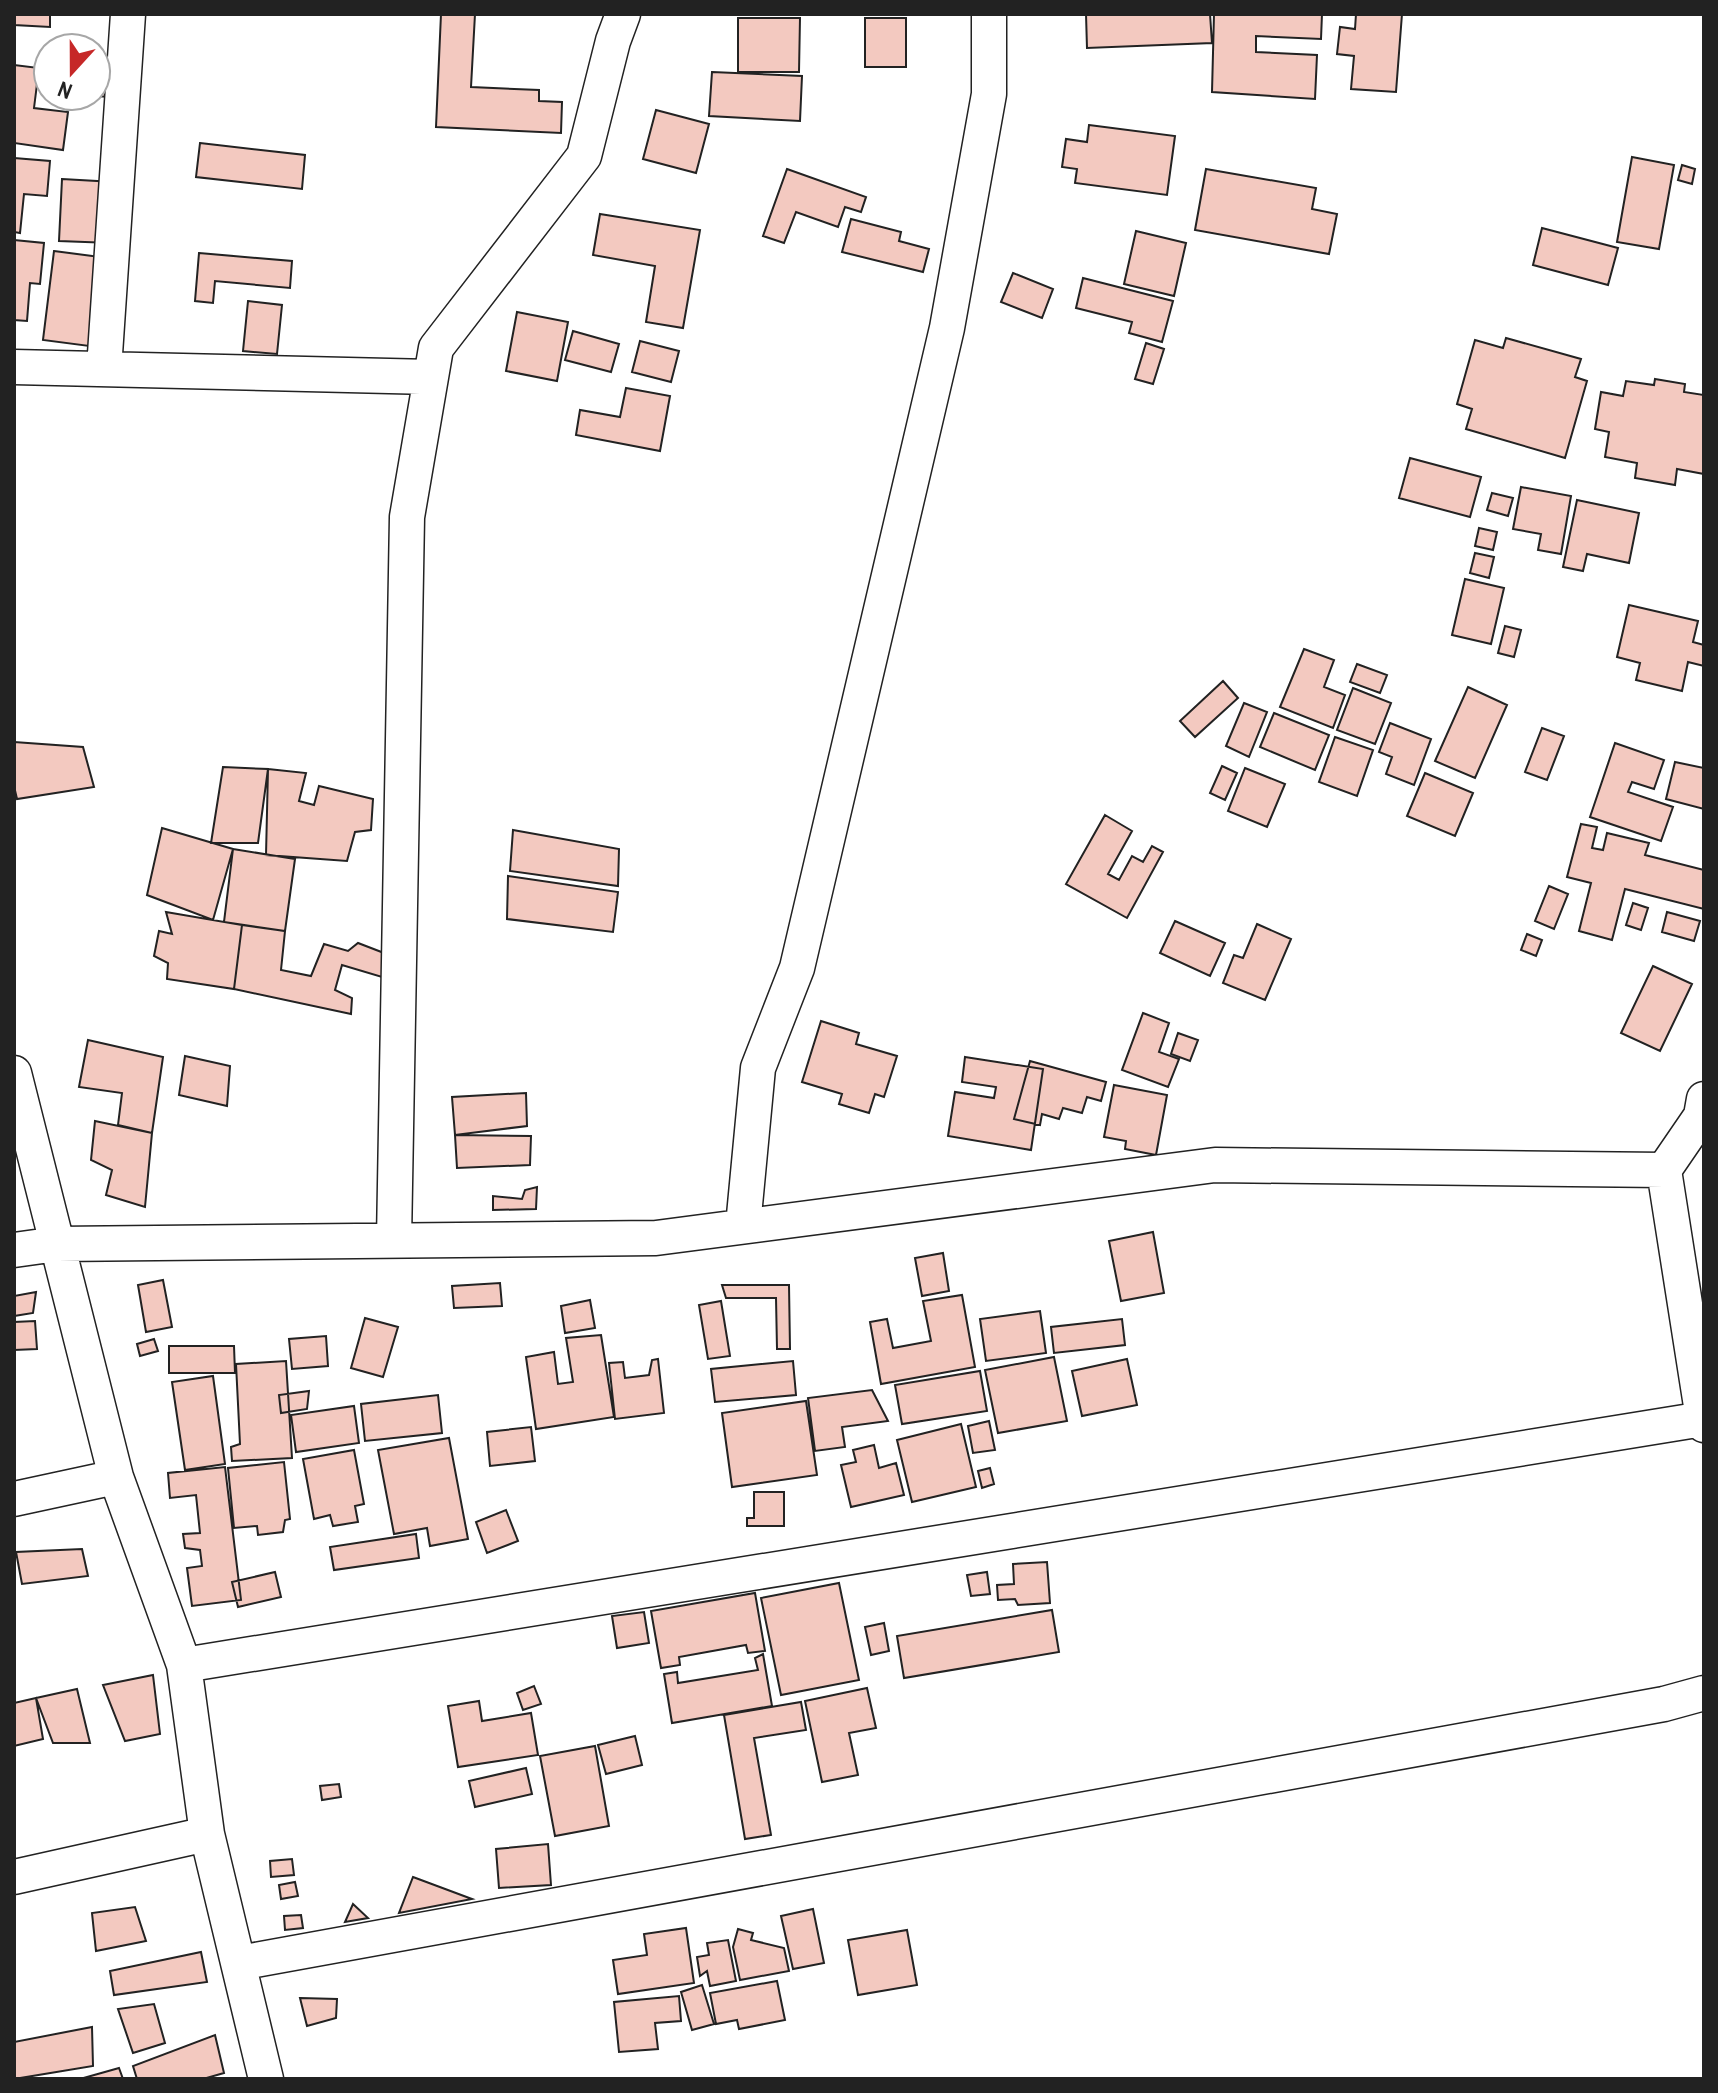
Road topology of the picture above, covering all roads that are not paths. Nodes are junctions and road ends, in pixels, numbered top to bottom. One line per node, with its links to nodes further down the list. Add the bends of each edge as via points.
1 (128, 14): 5 (street)
2 (623, 14): 6 (street, via 584,156 436,348)
3 (989, 14): 10 (street, via 989,94 947,328 797,968 758,1068)
4 (14, 367): 5 (street)
5 (104, 369): 6 (street)
6 (431, 377): 11 (street, via 407,517)
7 (14, 1073): 12 (street)
8 (1704, 1099): 9 (street, via 1701,1116)
9 (1664, 1170): 10 (street, via 1215,1165); 14 (street)
10 (743, 1226): 11 (street, via 656,1238)
11 (394, 1240): 12 (street)
12 (57, 1244): 13 (street); 15 (street)
13 (14, 1250)
14 (1704, 1422): 17 (street)
15 (116, 1477): 16 (street); 17 (street)
16 (14, 1499)
17 (184, 1665): 19 (street)
18 (1704, 1693): 21 (street)
19 (207, 1834): 20 (street); 21 (street)
20 (14, 1877)
21 (239, 1963): 22 (street)
22 (266, 2079)

